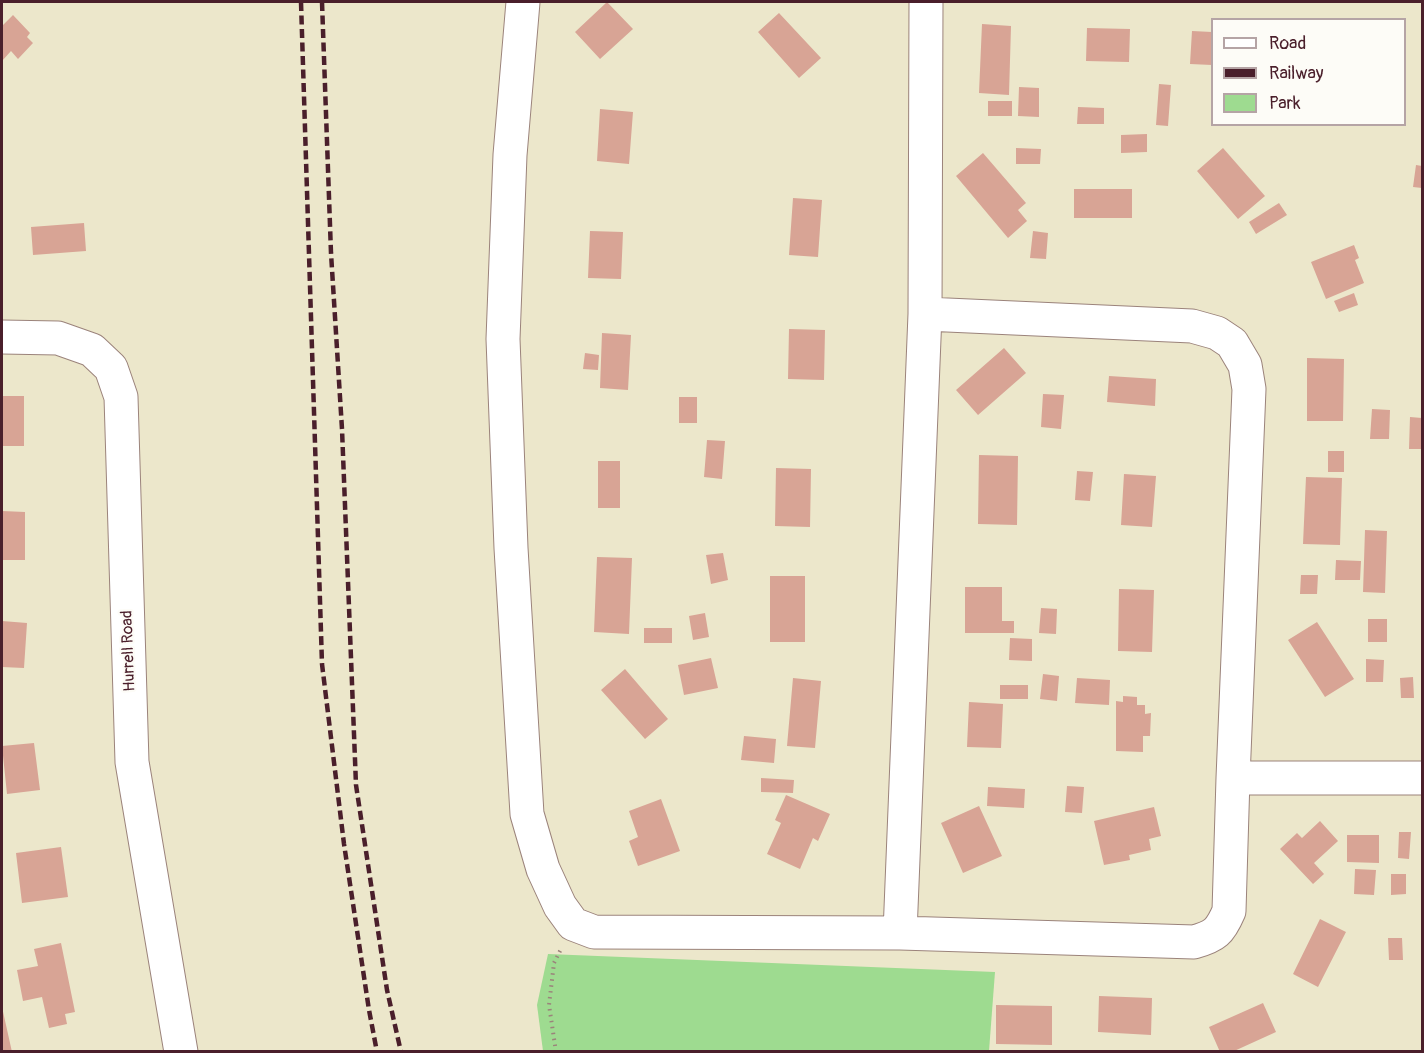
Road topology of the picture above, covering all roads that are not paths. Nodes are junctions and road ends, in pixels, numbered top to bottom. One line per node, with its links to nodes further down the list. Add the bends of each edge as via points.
1 (523, 2): 7 (street, via 510,155 503,339 527,814 543,869 573,924 594,932)
2 (926, 2): 3 (street)
3 (924, 314): 5 (street, via 1192,326 1217,333 1232,343 1245,365 1249,389); 7 (street)
4 (2, 337): 8 (street, Hurrell Road, via 58,338 92,350 111,368 121,397 132,762)
5 (1233, 778): 6 (street); 7 (street, via 1229,911 1212,937 1194,942)
6 (1422, 778)
7 (900, 933)
8 (181, 1052)

